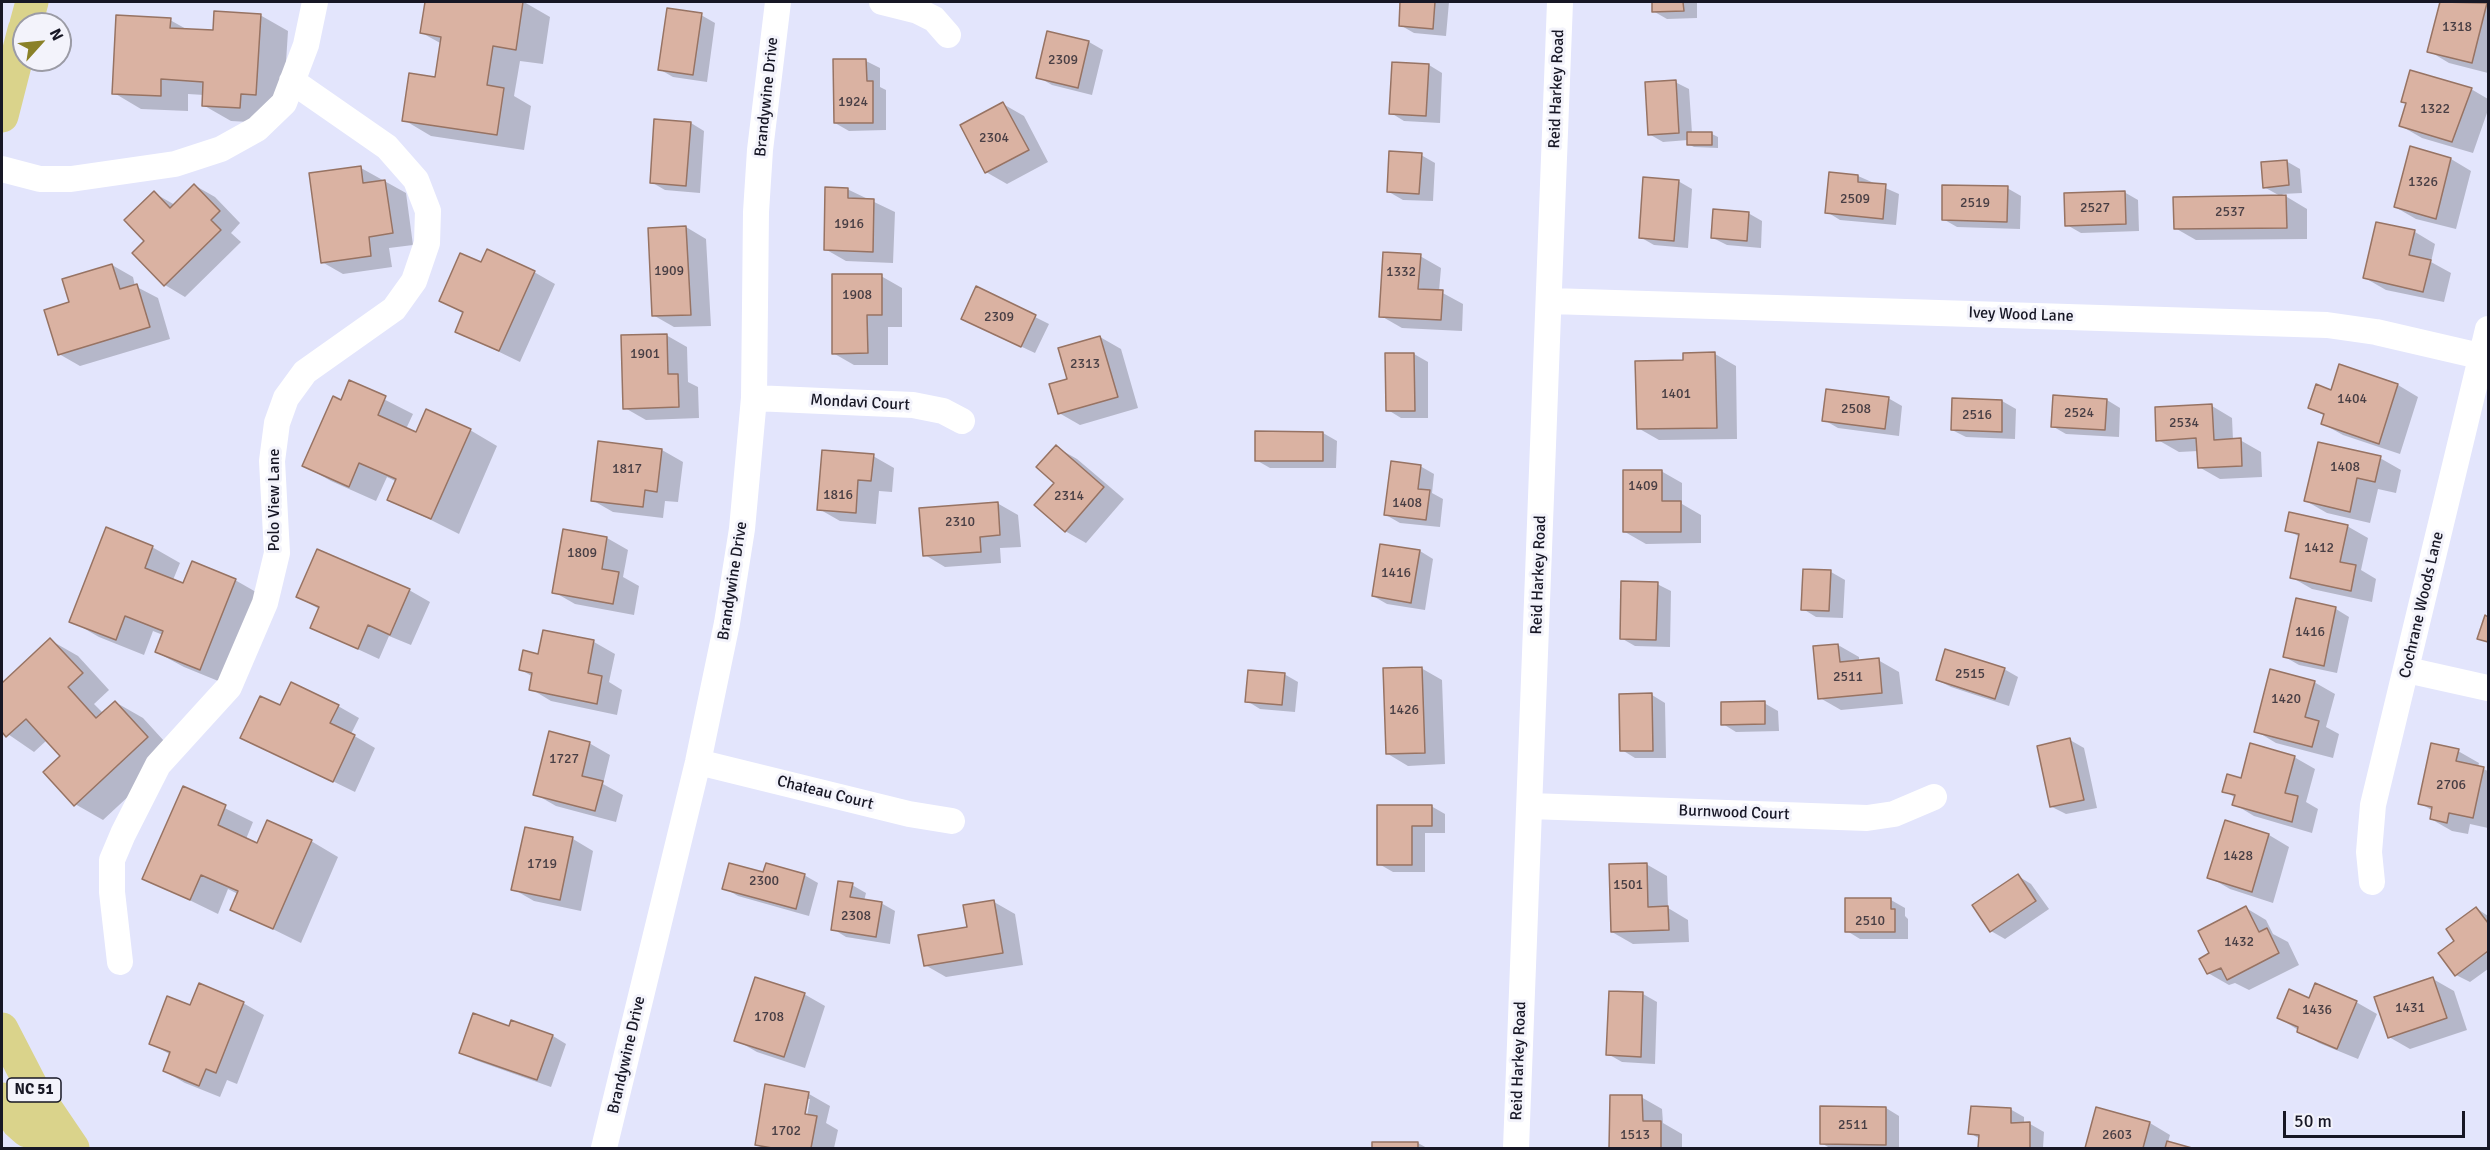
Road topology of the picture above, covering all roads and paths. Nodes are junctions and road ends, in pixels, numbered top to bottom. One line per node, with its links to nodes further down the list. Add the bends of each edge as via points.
1 (315, 2): 7 (street, via 306,45)
2 (778, 2): 13 (street, Brandywine Drive, via 760,150)
3 (882, 2): 5 (street, via 918,11 934,19)
4 (1560, 2): 10 (street, Reid Harkey Road)
5 (948, 35)
6 (13, 72): 8 (main road)
7 (292, 81): 9 (street, via 284,103 257,129 175,164 71,179 40,179); 22 (street, Polo View Lane, via 387,147 416,180 428,211 427,243 414,281 394,309 305,372 286,398 277,423 272,461 277,553 265,603 229,687 158,765 112,860)
8 (2, 116)
9 (2, 169)
10 (1550, 301): 12 (street, Ivey Wood Lane, via 2327,326 2376,332); 19 (street, Reid Harkey Road)
11 (2488, 329): 12 (street, Cochrane Woods Lane)
12 (2485, 357): 15 (street, Cochrane Woods Lane)
13 (754, 398): 14 (street, Mondavi Court, via 914,405 942,411); 17 (street, Brandywine Drive, via 742,529)
14 (962, 421)
15 (2407, 669): 16 (street); 21 (street, Cochrane Woods Lane, via 2373,805 2369,852)
16 (2488, 688)
17 (698, 762): 20 (street, Chateau Court); 26 (street, Brandywine Drive)
18 (1934, 797): 19 (street, Burnwood Court, via 1894,814 1867,818)
19 (1530, 806): 27 (street, Reid Harkey Road)
20 (952, 821)
21 (2372, 882)
22 (120, 962)
23 (2, 1029): 25 (main road, NC 51)
24 (2, 1099): 25 (main road, via 27,1131)
25 (65, 1137)
26 (604, 1149)
27 (1516, 1149)

